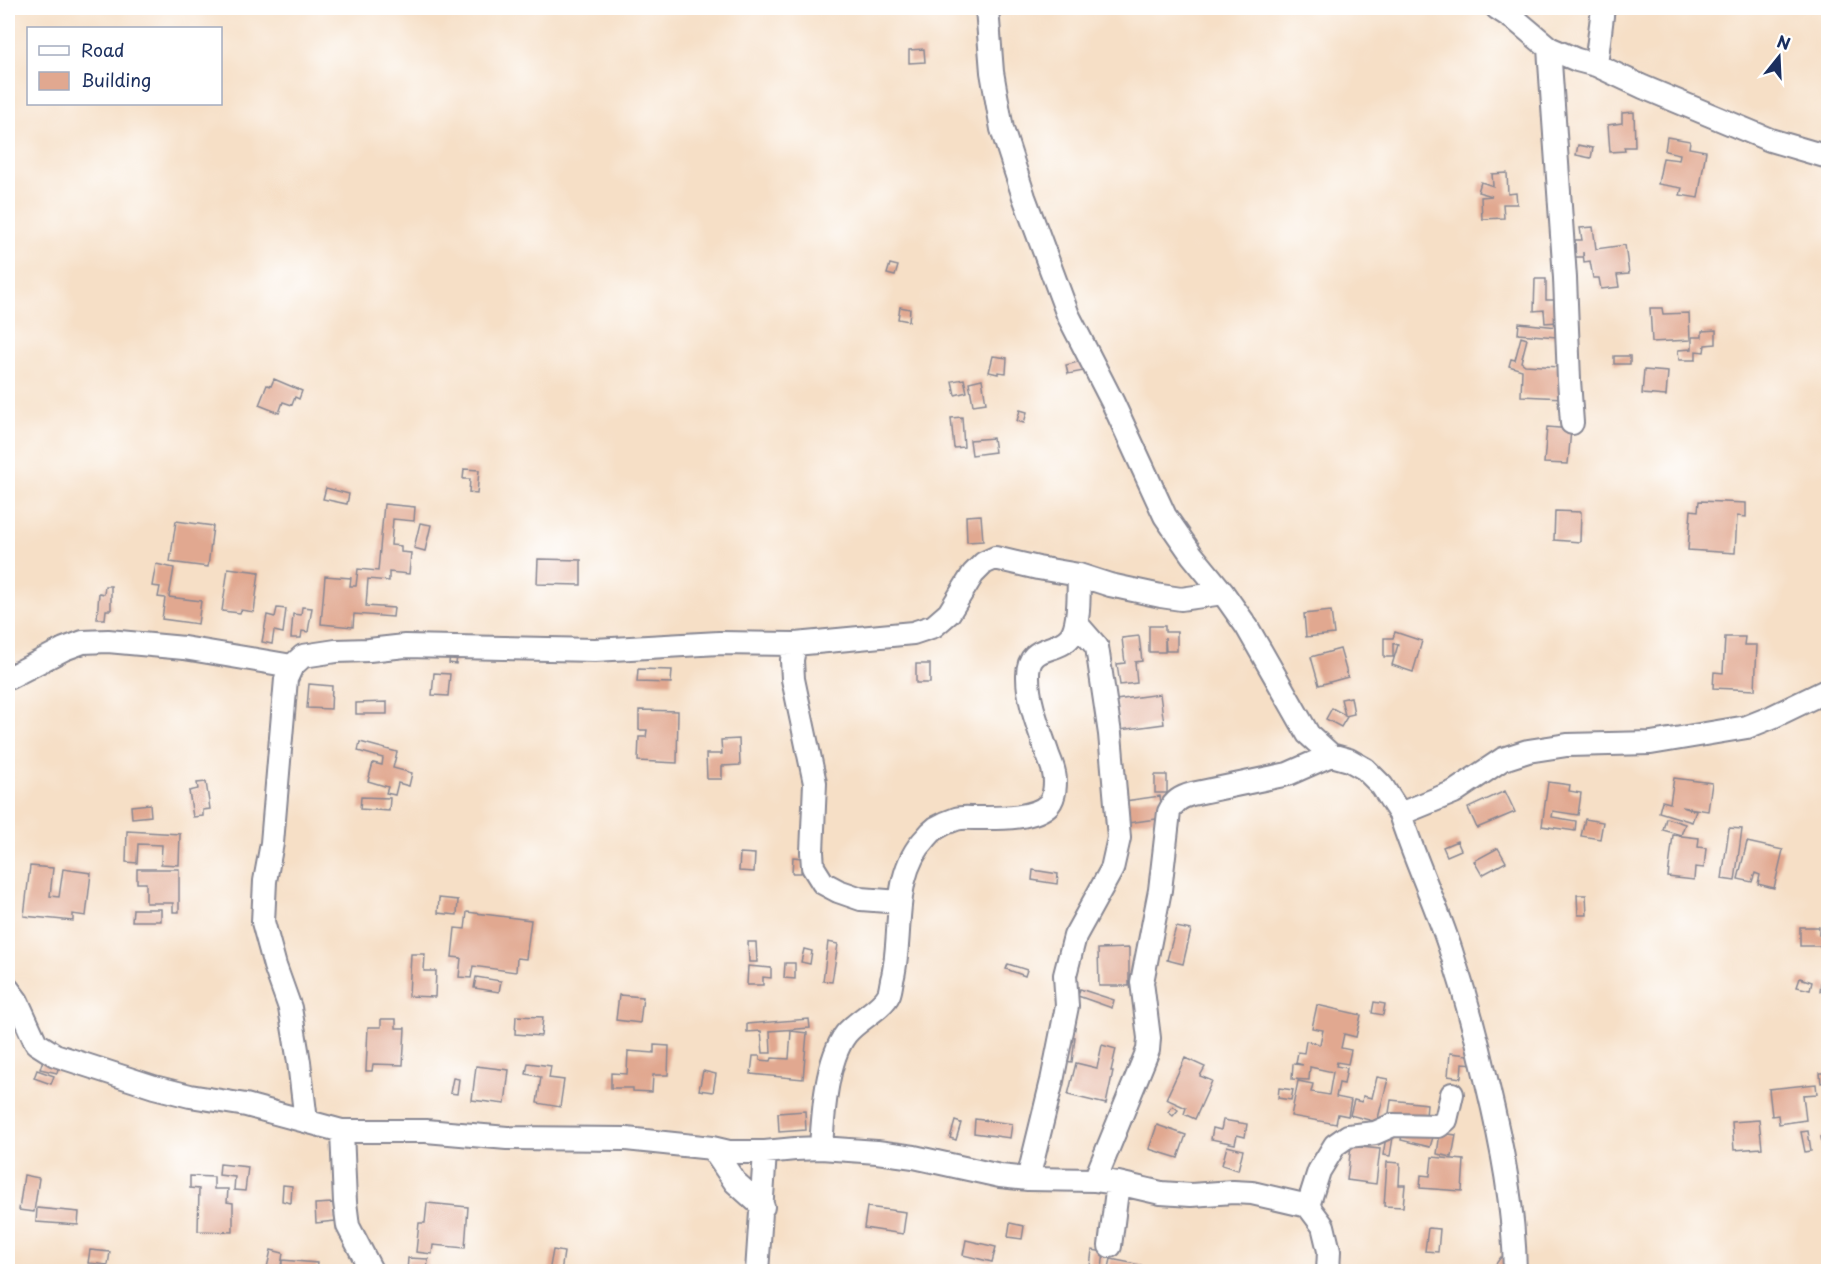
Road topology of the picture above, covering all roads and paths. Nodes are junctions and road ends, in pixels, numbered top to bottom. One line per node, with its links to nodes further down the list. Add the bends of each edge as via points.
1 (987, 8): 9 (street, via 1002,129 1068,315 1165,516)
2 (1497, 8): 4 (street)
3 (1603, 8): 5 (street)
4 (1549, 48): 5 (street); 7 (street)
5 (1596, 65): 6 (street, via 1770,140)
6 (1828, 157)
7 (1572, 423)
8 (1079, 574): 9 (street, via 1110,585 1180,599); 10 (street); 11 (street, via 995,558 973,574 949,613 934,626 913,633)
9 (1223, 592): 15 (street, via 1308,734)
10 (1076, 623): 17 (street, via 1071,636 1061,644 1039,651 1028,674 1029,696 1054,774 1054,792 1049,803 1035,812 1011,817 958,818 934,829 917,847 907,867); 25 (street, via 1097,647 1119,838 1112,869 1075,936 1065,975 1067,1006)
11 (795, 644): 12 (street, via 719,642 594,650 405,646 303,656); 17 (street, via 793,679 815,783 813,867 823,883 838,891 861,899)
12 (292, 666): 13 (street, via 184,648 83,642); 20 (street, via 286,679 263,922 290,1008)
13 (8, 678)
14 (1828, 690): 16 (street, via 1747,727 1651,743 1567,745 1512,756 1454,792)
15 (1331, 755): 16 (street, via 1365,769); 26 (street, via 1288,774 1192,794 1173,803 1142,982 1148,1050)
16 (1400, 814): 34 (street, via 1451,950 1482,1063 1512,1210)
17 (900, 902): 23 (street, via 896,964 889,994 844,1036 836,1053 824,1107)
18 (8, 990): 20 (street, via 36,1043 56,1055 154,1087)
19 (1452, 1094): 28 (street, via 1446,1120 1439,1126 1393,1125 1375,1133 1348,1136 1335,1145 1319,1171)
20 (306, 1121): 21 (street)
21 (342, 1131): 22 (street, via 626,1139); 31 (street, via 348,1226)
22 (712, 1148): 24 (street); 29 (street, via 735,1182)
23 (821, 1148): 24 (street); 25 (street, via 914,1157)
24 (765, 1152): 29 (street)
25 (1028, 1179): 26 (street)
26 (1095, 1180): 27 (street)
27 (1118, 1183): 28 (street, via 1161,1193 1252,1193); 30 (street)
28 (1308, 1206): 33 (street, via 1323,1226 1329,1251)
29 (763, 1207): 32 (street)
30 (1110, 1246)
31 (372, 1272)
32 (757, 1272)
33 (1328, 1272)
34 (1515, 1272)

